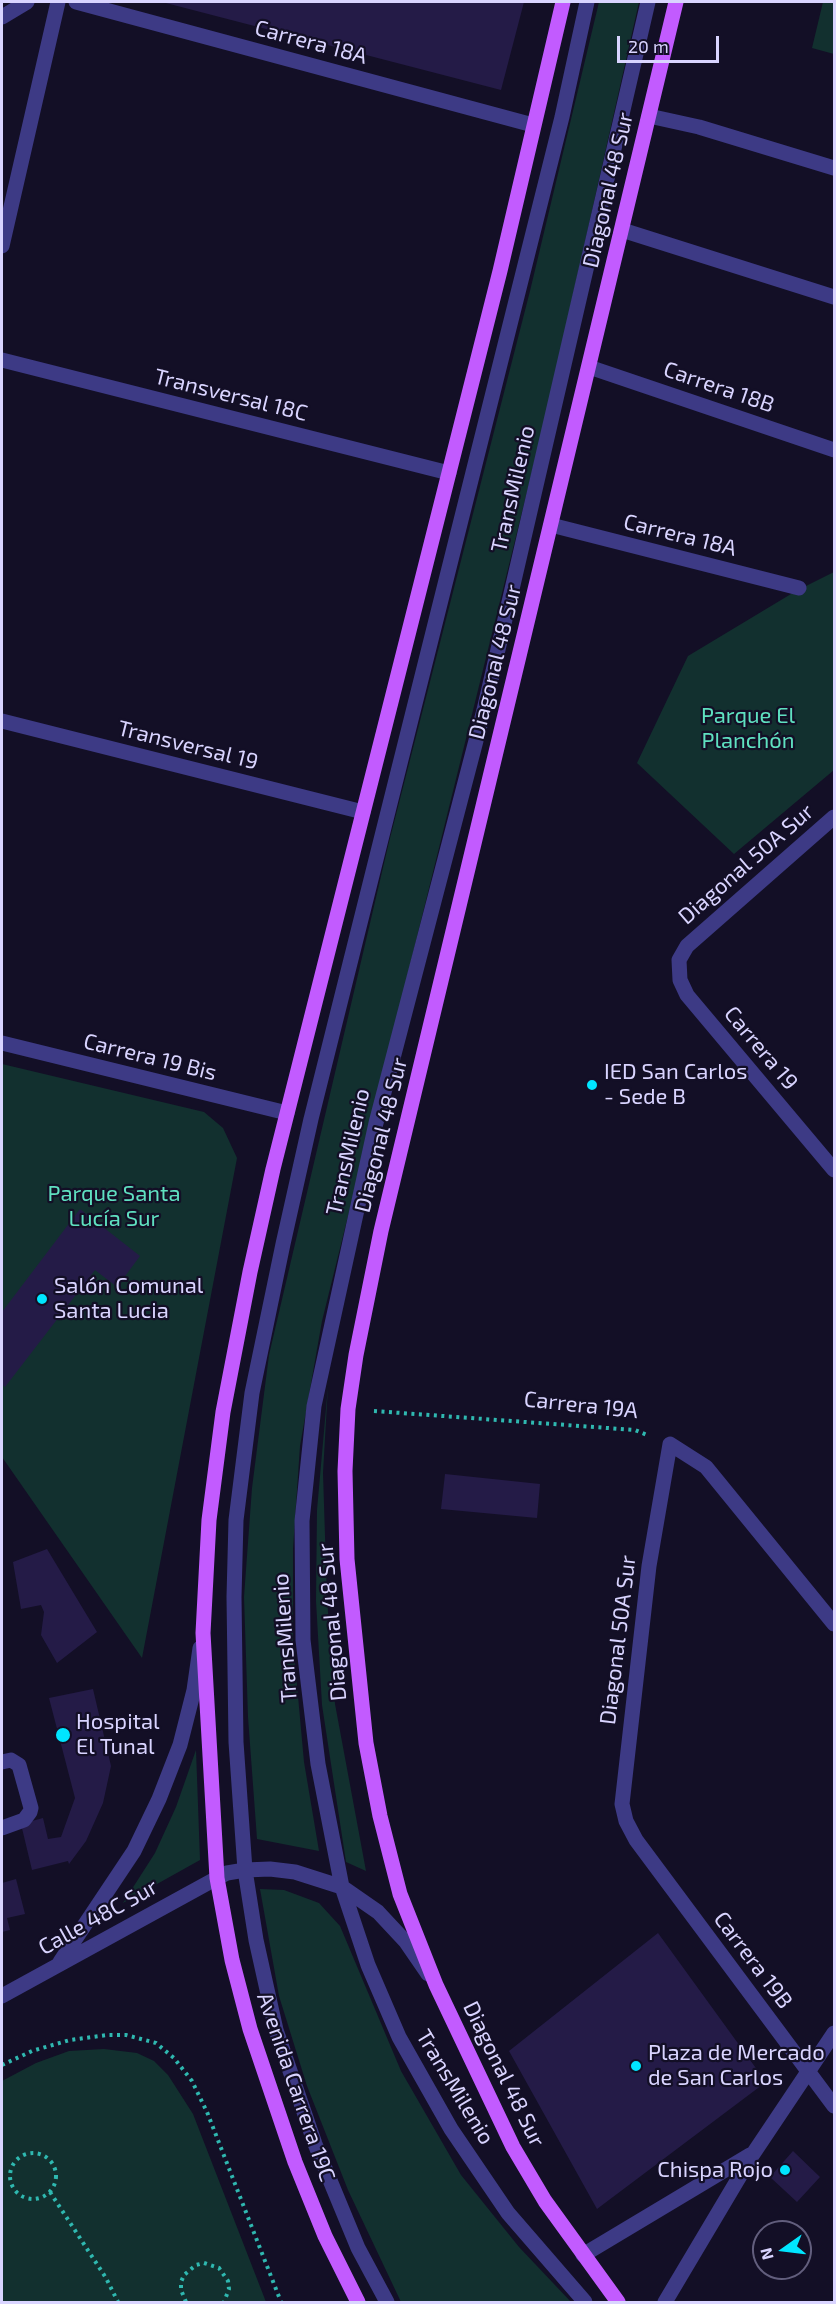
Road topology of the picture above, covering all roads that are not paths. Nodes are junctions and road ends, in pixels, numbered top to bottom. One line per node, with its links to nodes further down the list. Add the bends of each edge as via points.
1 (27, 2): 8 (street)
2 (58, 2): 13 (street)
3 (76, 2): 10 (street, Carrera 18A)
4 (563, 2): 10 (main road)
5 (587, 2): 33 (street, TransMilenio, via 311,1119 252,1393 236,1520 234,1597 236,1742)
6 (648, 2): 35 (street, TransMilenio, via 484,710 376,1124 314,1406 302,1521 303,1640 318,1764)
7 (676, 2): 9 (main road, Diagonal 48 Sur)
8 (2, 17)
9 (649, 116): 11 (street); 12 (main road, Diagonal 48 Sur)
10 (533, 125): 18 (main road)
11 (834, 168)
12 (622, 230): 14 (street); 16 (main road, Diagonal 48 Sur)
13 (2, 246)
14 (834, 297)
15 (2, 360): 18 (street, Transversal 18C)
16 (589, 367): 17 (street, Carrera 18B); 19 (main road, Diagonal 48 Sur)
17 (834, 450)
18 (449, 473): 22 (main road)
19 (551, 525): 20 (street, Carrera 18A); 37 (main road, Diagonal 48 Sur, via 381,1231 348,1409 347,1559 366,1743 400,1894)
20 (799, 588)
21 (2, 721): 22 (street, Transversal 19)
22 (363, 812): 26 (main road)
23 (834, 817): 24 (street, Diagonal 50A Sur)
24 (687, 946): 27 (street, Carrera 19, via 679,960 680,980 687,995)
25 (2, 1044): 26 (street, Carrera 19 Bis)
26 (287, 1113): 29 (main road, via 223,1412 209,1520)
27 (834, 1170)
28 (834, 1624): 32 (street, Diagonal 50A Sur, via 706,1467 670,1444 649,1566 622,1804)
29 (202, 1633): 34 (main road); 36 (street, via 194,1690 180,1745 159,1799 134,1851)
30 (2, 1762): 31 (street, via 11,1760 19,1765 31,1808 20,1823)
31 (2, 1828)
32 (636, 1840): 40 (street, Carrera 19B)
33 (245, 1870): 34 (street, Calle 48C Sur); 35 (street, Calle 48C Sur, via 295,1872); 45 (street, TransMilenio, via 276,2030 315,2144 358,2248)
34 (217, 1878): 36 (street, Calle 48C Sur); 44 (main road, Avenida Carrera 19C, via 232,1960 269,2090 325,2236)
35 (342, 1887): 37 (street, Calle 48C Sur, via 378,1912 406,1942); 46 (street, TransMilenio, via 368,1965 399,2037 451,2129 508,2214)
36 (58, 1964): 38 (street, Calle 48C Sur)
37 (436, 1985): 43 (main road, Diagonal 48 Sur, via 527,2172)
38 (2, 1996)
39 (834, 2033): 40 (street)
40 (808, 2072): 41 (street, Carrera 19B); 42 (street)
41 (834, 2106)
42 (753, 2154): 43 (street); 48 (street)
43 (583, 2255): 47 (main road)
44 (358, 2302)
45 (387, 2302)
46 (585, 2302)
47 (618, 2302)
48 (665, 2302)

